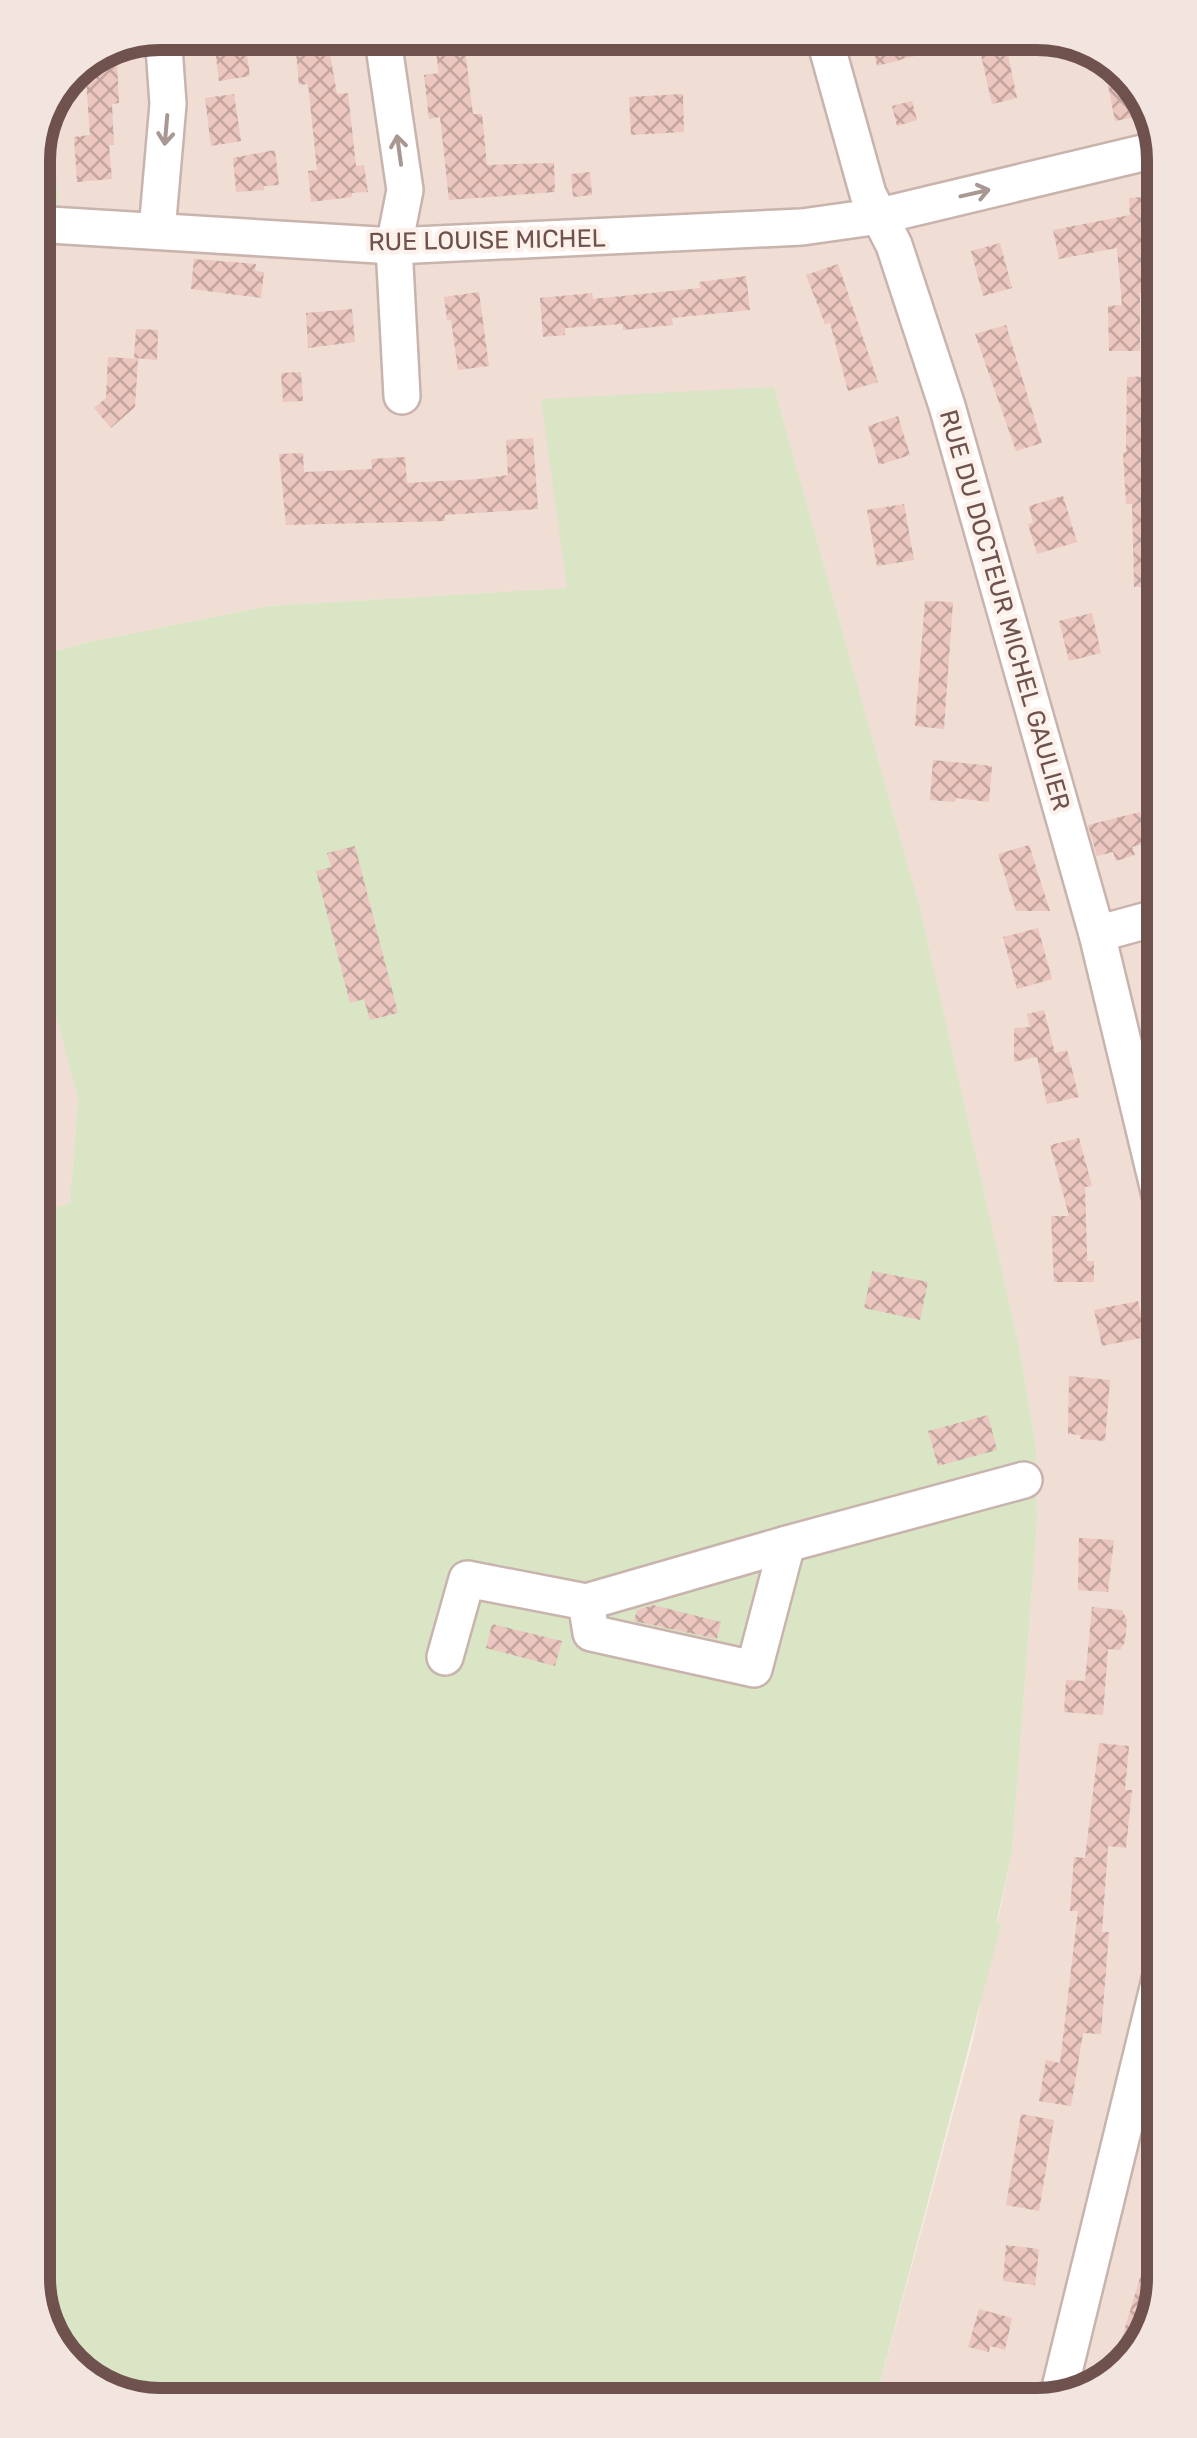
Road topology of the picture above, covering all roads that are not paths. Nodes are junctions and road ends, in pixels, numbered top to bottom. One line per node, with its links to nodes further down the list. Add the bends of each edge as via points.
1 (164, 50): 7 (street, one-way to 7, via 168,104)
2 (385, 50): 8 (street, one-way to 2, via 404,190)
3 (827, 50): 5 (street, RUE DU DOCTEUR MICHEL GAULIER)
4 (1146, 152): 5 (street, RUE LOUISE MICHEL, one-way to 4)
5 (880, 216): 8 (street, RUE LOUISE MICHEL, via 802,227); 11 (street, RUE DU DOCTEUR MICHEL GAULIER, via 947,406)
6 (50, 225): 7 (street, RUE LOUISE MICHEL)
7 (156, 231): 8 (street, RUE LOUISE MICHEL)
8 (394, 246): 9 (street)
9 (402, 396)
10 (1147, 919): 11 (street)
11 (1098, 934): 12 (street, RUE DU DOCTEUR MICHEL GAULIER)
12 (1147, 1141)
13 (1024, 1480): 14 (street)
14 (787, 1544): 15 (street); 15 (street, via 754,1669 591,1633)
15 (586, 1602): 16 (street, via 467,1579)
16 (445, 1657)
17 (1147, 2032): 18 (street)
18 (1061, 2386)

